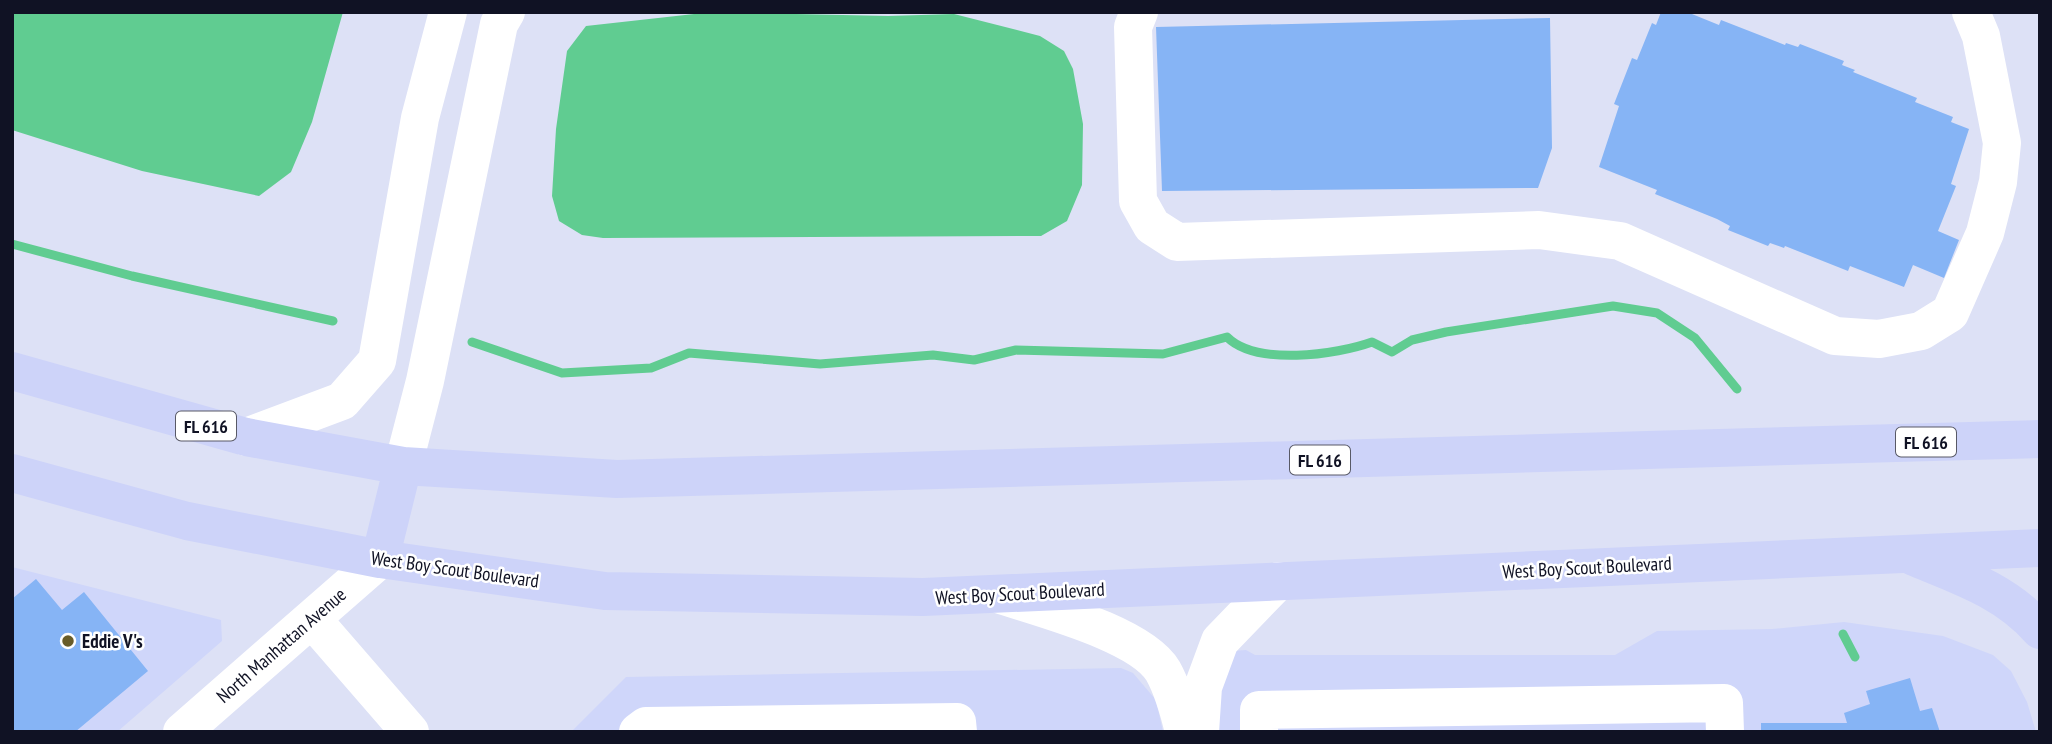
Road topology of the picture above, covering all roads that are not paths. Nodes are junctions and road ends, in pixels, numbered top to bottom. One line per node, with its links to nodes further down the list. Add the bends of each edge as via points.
1 (448, 12): 6 (street, via 420,118 377,360 342,401)
2 (506, 12): 8 (street, via 499,24)
3 (1139, 12): 4 (street, via 1133,27 1138,201 1152,226 1177,242 1539,230 1620,241 1835,336 1879,339 1921,331 1950,313 1985,233 2002,143 1981,36)
4 (1971, 12)
5 (12, 371): 6 (main road, FL 616)
6 (246, 438): 8 (main road, FL 616)
7 (2040, 439): 8 (main road, FL 616, via 630,479)
8 (404, 466): 12 (main road)
9 (12, 473): 12 (main road, West Boy Scout Boulevard, via 187,521)
10 (2040, 548): 11 (main road, West Boy Scout Boulevard)
11 (1906, 553): 13 (main road, West Boy Scout Boulevard); 16 (main road, via 1996,592)
12 (380, 559): 14 (main road, West Boy Scout Boulevard, via 605,591 923,597); 15 (street, North Manhattan Avenue)
13 (1278, 581): 14 (main road, West Boy Scout Boulevard); 24 (street, via 1220,641 1203,687)
14 (996, 594): 23 (street, via 1096,627 1142,650 1162,669)
15 (312, 619): 20 (street, North Manhattan Avenue); 21 (street)
16 (2040, 630)
17 (1644, 718): 18 (street); 26 (street, via 1724,704)
18 (1556, 719): 25 (street, via 1259,710)
19 (645, 730): 22 (street, via 957,722)
20 (182, 732)
21 (410, 732)
22 (958, 732)
23 (1184, 732)
24 (1200, 732)
25 (1259, 732)
26 (1725, 732)

